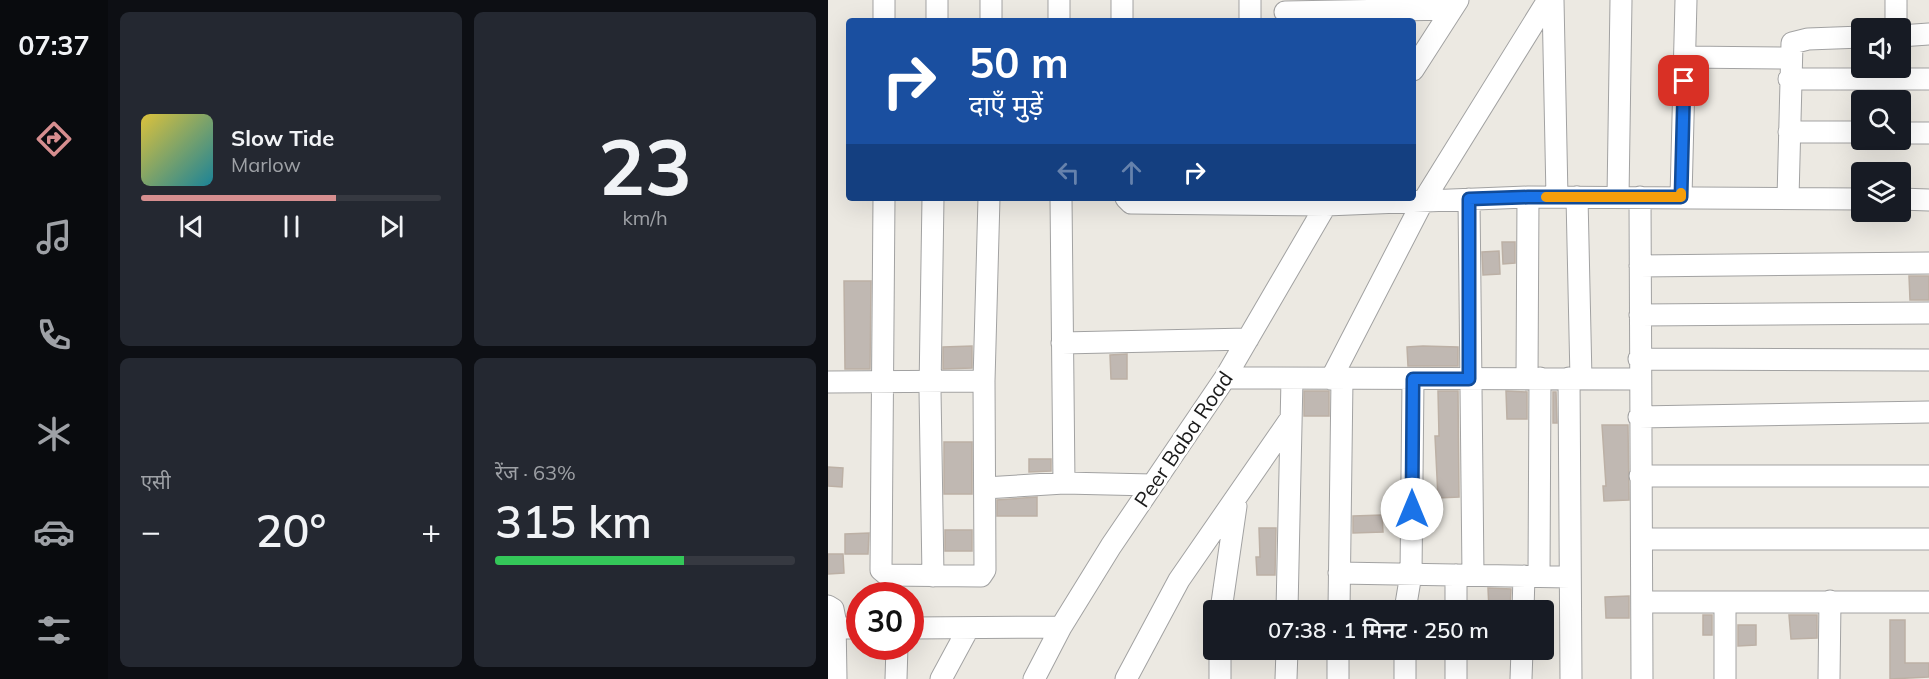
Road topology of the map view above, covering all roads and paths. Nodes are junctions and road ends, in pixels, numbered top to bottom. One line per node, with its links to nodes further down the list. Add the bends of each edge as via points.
1 (884, 0): 14 (street)
2 (937, 0): 15 (street)
3 (991, 0): 16 (street)
4 (1059, 0): 17 (street)
5 (1122, 0): 18 (street)
6 (1250, 0): 19 (street)
7 (1548, 0): 48 (street)
8 (1553, 0): 33 (street)
9 (1621, 0): 34 (street)
10 (1686, 0): 24 (street)
11 (1896, 0): 20 (street)
12 (1455, 4): 13 (street); 25 (street)
13 (1284, 12)
14 (884, 18)
15 (937, 18)
16 (991, 18)
17 (1059, 18)
18 (1122, 18)
19 (1250, 18)
20 (1896, 18)
21 (1929, 34): 22 (street)
22 (1911, 35)
23 (1851, 38): 26 (street, via 1796,40 1790,47)
24 (1685, 57): 26 (street); 36 (street)
25 (1416, 65)
26 (1790, 69): 27 (street); 28 (street)
27 (1929, 80)
28 (1789, 132): 29 (street); 37 (street)
29 (1851, 132)
30 (1911, 133): 31 (street)
31 (1929, 133)
32 (1528, 197): 33 (street); 38 (street); 58 (street)
33 (1567, 197): 34 (street); 63 (street)
34 (1618, 197): 35 (street)
35 (1640, 197): 36 (street); 50 (street)
36 (1681, 197): 37 (street)
37 (1788, 198): 39 (street)
38 (1469, 199): 48 (street); 62 (street)
39 (1851, 199)
40 (1911, 199): 41 (street)
41 (1929, 200)
42 (884, 201): 66 (street)
43 (933, 201): 67 (street)
44 (989, 201): 64 (street)
45 (1061, 201): 54 (street)
46 (1129, 201): 47 (street)
47 (1328, 201): 48 (street); 53 (street, Peer Baba Road)
48 (1422, 203): 60 (street)
49 (1929, 263): 50 (street)
50 (1640, 266): 52 (street)
51 (1929, 314): 52 (street)
52 (1640, 315): 56 (street)
53 (1248, 339): 54 (street); 57 (street, Peer Baba Road)
54 (1062, 343): 73 (street)
55 (1929, 360): 56 (street)
56 (1639, 369): 63 (street); 69 (street)
57 (1225, 378): 59 (street); 74 (street, Peer Baba Road)
58 (1533, 378): 62 (street); 63 (street); 83 (street)
59 (1292, 379): 60 (street); 70 (street)
60 (1336, 379): 61 (street); 79 (street)
61 (1413, 379): 62 (street); 80 (street)
62 (1469, 379): 81 (street)
63 (1575, 379): 84 (street)
64 (984, 381): 67 (street); 75 (street)
65 (828, 382): 66 (street)
66 (883, 382): 67 (street); 82 (street, via 881,570 887,575)
67 (930, 382): 82 (street)
68 (1929, 412): 69 (street)
69 (1639, 417): 71 (street)
70 (1291, 418): 76 (street); 86 (street)
71 (1640, 476): 72 (street); 78 (street)
72 (1929, 476)
73 (1064, 483): 74 (street); 75 (street)
74 (1152, 485): 96 (street, Peer Baba Road)
75 (985, 488): 82 (street, via 984,574)
76 (1237, 500): 85 (street); 112 (street, via 1179,580)
77 (1929, 538): 78 (street)
78 (1642, 539): 92 (street)
79 (1339, 573): 80 (street); 87 (street)
80 (1411, 574): 81 (street); 88 (street)
81 (1465, 575): 83 (street); 89 (street)
82 (933, 576)
83 (1532, 576): 84 (street); 90 (street)
84 (1570, 576): 119 (street)
85 (1222, 600)
86 (1287, 600)
87 (1339, 600)
88 (1407, 600)
89 (1459, 600)
90 (1526, 600)
91 (1830, 601): 93 (street); 94 (street); 122 (street)
92 (1642, 602): 93 (street); 120 (street)
93 (1725, 602): 121 (street)
94 (1929, 602)
95 (828, 606): 97 (street, via 833,609)
96 (1061, 627): 100 (street); 111 (street, Peer Baba Road)
97 (836, 628): 98 (street); 108 (street)
98 (846, 628)
99 (924, 628): 100 (street)
100 (968, 629): 110 (street)
101 (897, 660): 109 (street)
102 (1220, 660): 113 (street)
103 (1287, 660): 114 (street)
104 (1338, 660): 115 (street)
105 (1405, 660): 116 (street)
106 (1456, 660): 117 (street)
107 (1522, 660): 118 (street)
108 (836, 679)
109 (896, 679)
110 (941, 679)
111 (1034, 679)
112 (1126, 679)
113 (1220, 679)
114 (1286, 679)
115 (1338, 679)
116 (1405, 679)
117 (1456, 679)
118 (1521, 679)
119 (1571, 679)
120 (1642, 679)
121 (1725, 679)
122 (1829, 679)

